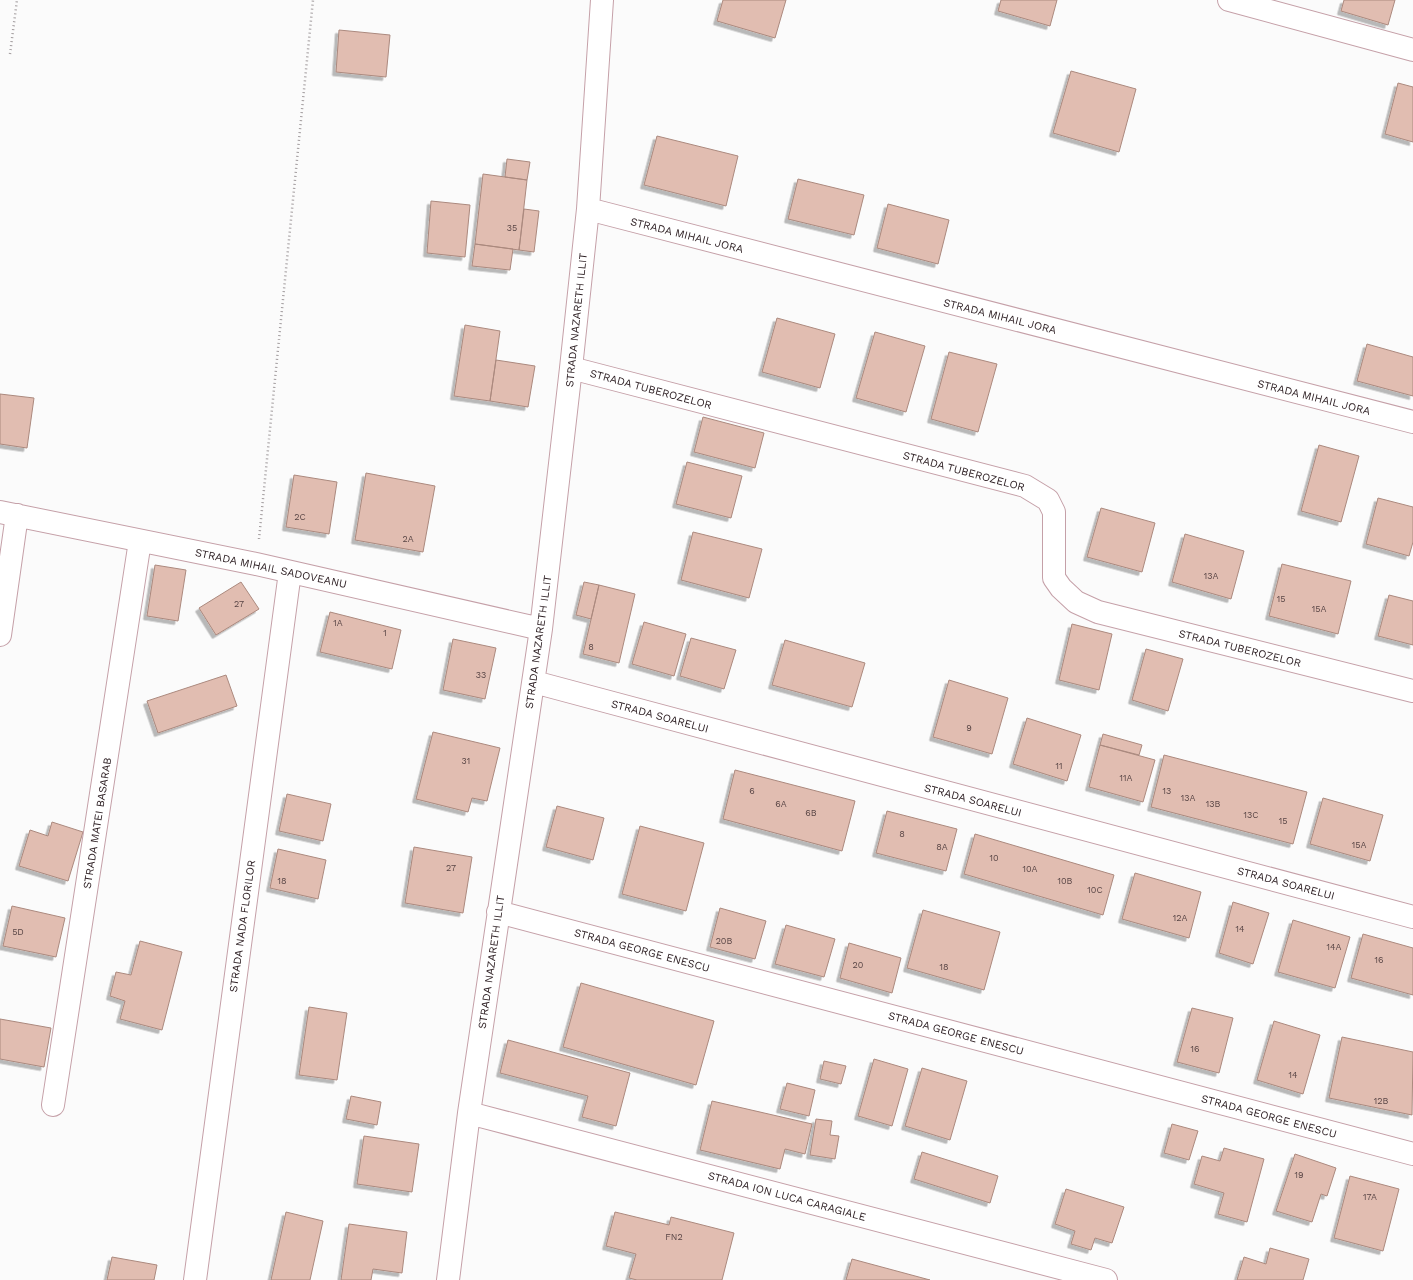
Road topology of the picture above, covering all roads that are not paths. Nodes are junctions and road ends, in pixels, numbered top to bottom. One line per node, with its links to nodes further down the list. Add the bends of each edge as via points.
1 (602, 0): 4 (street, STRADA NAZARETH ILLIT)
2 (1229, 0): 3 (street)
3 (1413, 50)
4 (588, 209): 5 (street, STRADA NAZARETH ILLIT); 6 (street, STRADA MIHAIL JORA)
5 (571, 368): 10 (street, STRADA NAZARETH ILLIT); 13 (street, STRADA TUBEROZELOR, via 1025,486 1048,500 1054,512 1054,578 1076,602 1098,612)
6 (1413, 422)
7 (8, 513): 8 (street, STRADA MIHAIL SADOVEANU); 11 (street)
8 (140, 541): 9 (street, STRADA MIHAIL SADOVEANU); 16 (street, STRADA MATEI BASARAB)
9 (290, 572): 10 (street, STRADA MIHAIL SADOVEANU); 19 (street, STRADA NADA FLORILOR)
10 (541, 629): 12 (street, STRADA NAZARETH ILLIT)
11 (0, 635)
12 (534, 682): 14 (street, STRADA NAZARETH ILLIT); 15 (street, STRADA SOARELUI)
13 (1413, 691)
14 (498, 912): 17 (street, STRADA NAZARETH ILLIT); 18 (street, STRADA GEORGE ENESCU)
15 (1413, 917)
16 (53, 1105)
17 (469, 1113): 20 (street, STRADA NAZARETH ILLIT); 21 (street, STRADA ION LUCA CARAGIALE)
18 (1413, 1154)
19 (195, 1280)
20 (448, 1280)
21 (1106, 1280)

